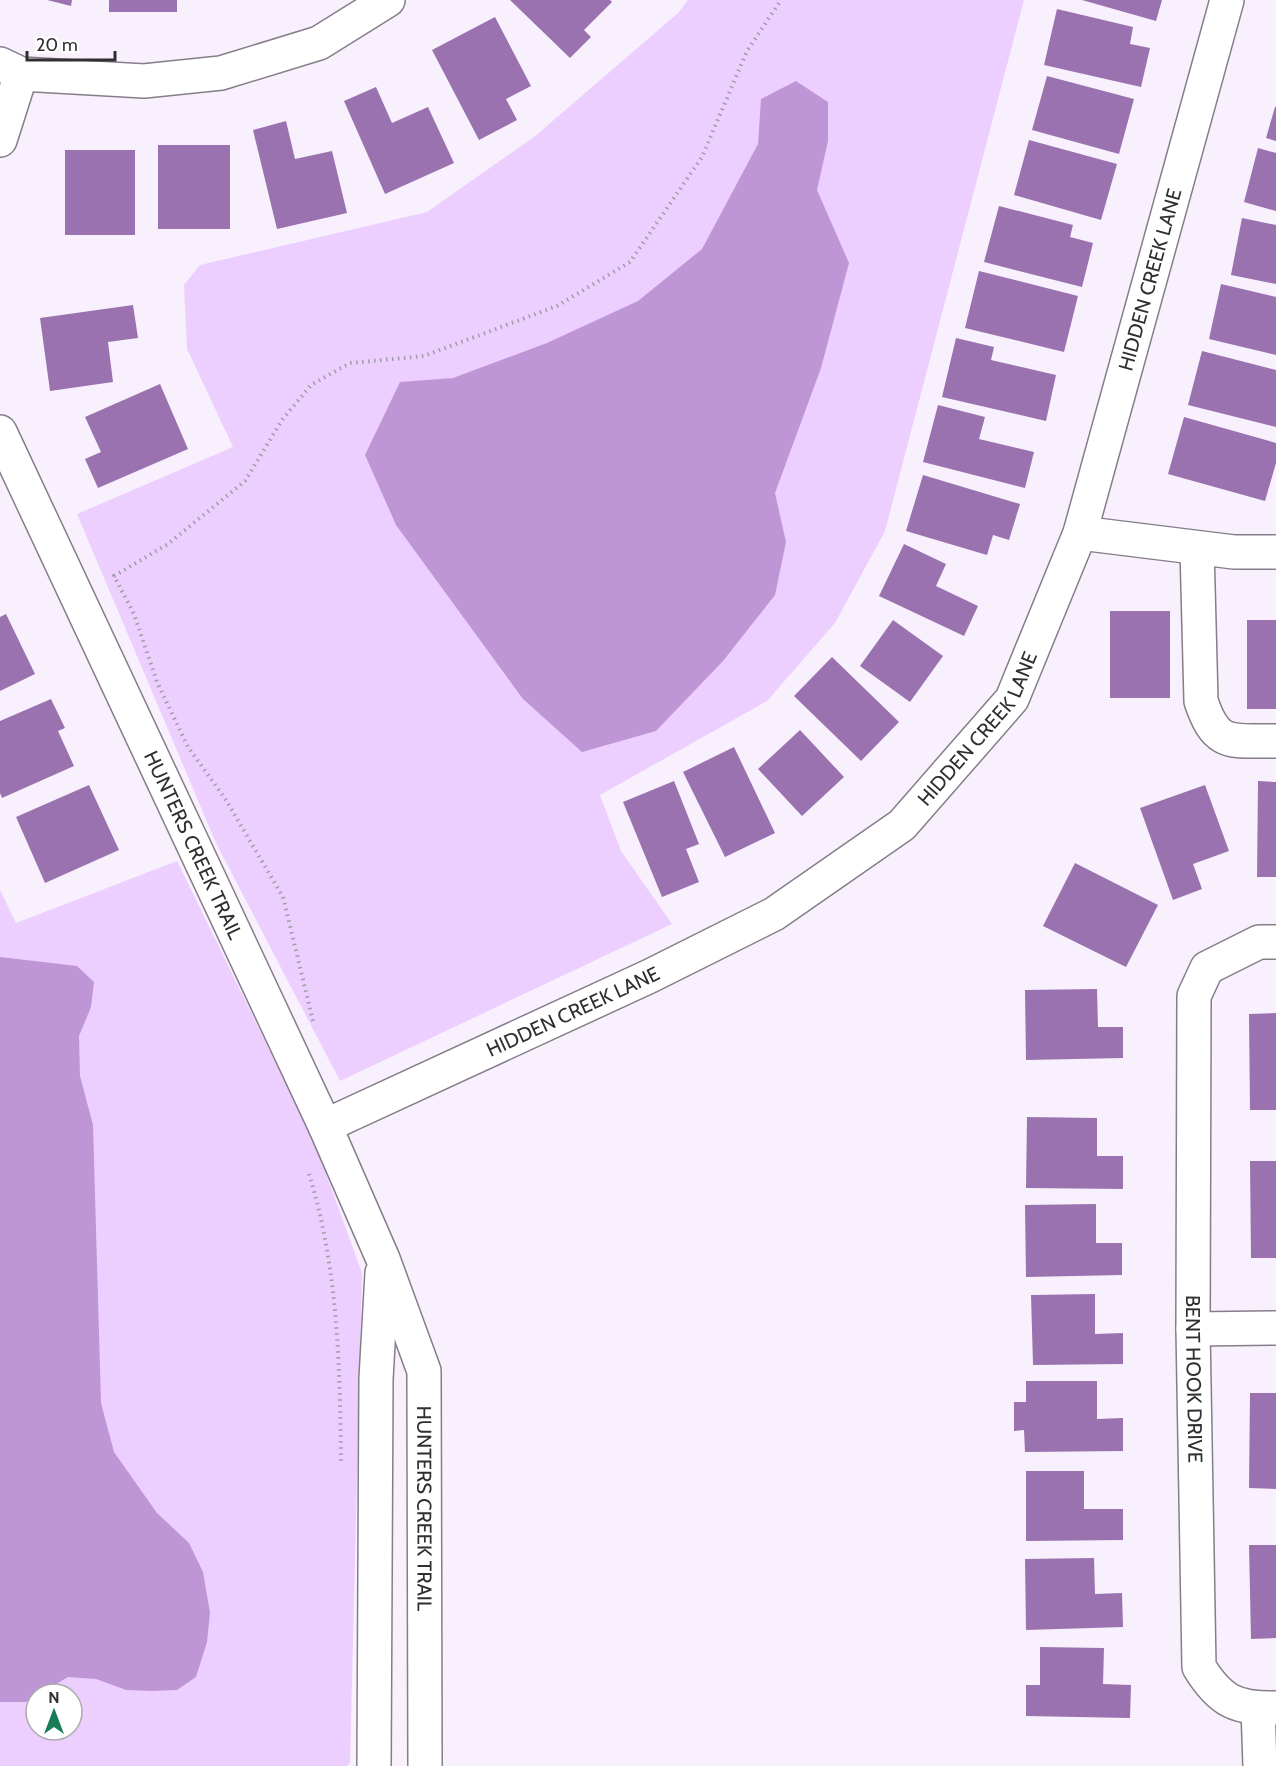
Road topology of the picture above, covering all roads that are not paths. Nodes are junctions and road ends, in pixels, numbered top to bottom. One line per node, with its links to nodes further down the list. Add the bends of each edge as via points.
1 (388, 0): 3 (street, via 319,43 220,73 144,81)
2 (1227, 0): 6 (street, HIDDEN CREEK LANE)
3 (10, 69): 4 (street)
4 (0, 140)
5 (0, 432): 11 (street, HUNTERS CREEK TRAIL)
6 (1080, 533): 7 (street); 11 (street, HIDDEN CREEK LANE, via 1012,699 902,825 774,914 650,976)
7 (1197, 548): 8 (street); 9 (street, via 1201,701 1207,720 1217,735 1233,740)
8 (1276, 552)
9 (1276, 741)
10 (1276, 942): 14 (street, BENT HOOK DRIVE, via 1259,942 1207,968 1194,996)
11 (325, 1125): 12 (street, HUNTERS CREEK TRAIL)
12 (383, 1259): 16 (street, HUNTERS CREEK TRAIL, via 376,1380); 17 (street, HUNTERS CREEK TRAIL, via 424,1371)
13 (1276, 1328): 14 (street)
14 (1193, 1329): 15 (street, BENT HOOK DRIVE, via 1199,1667 1211,1687 1228,1702)
15 (1267, 1708): 18 (street)
16 (374, 1766)
17 (425, 1766)
18 (1260, 1766)

